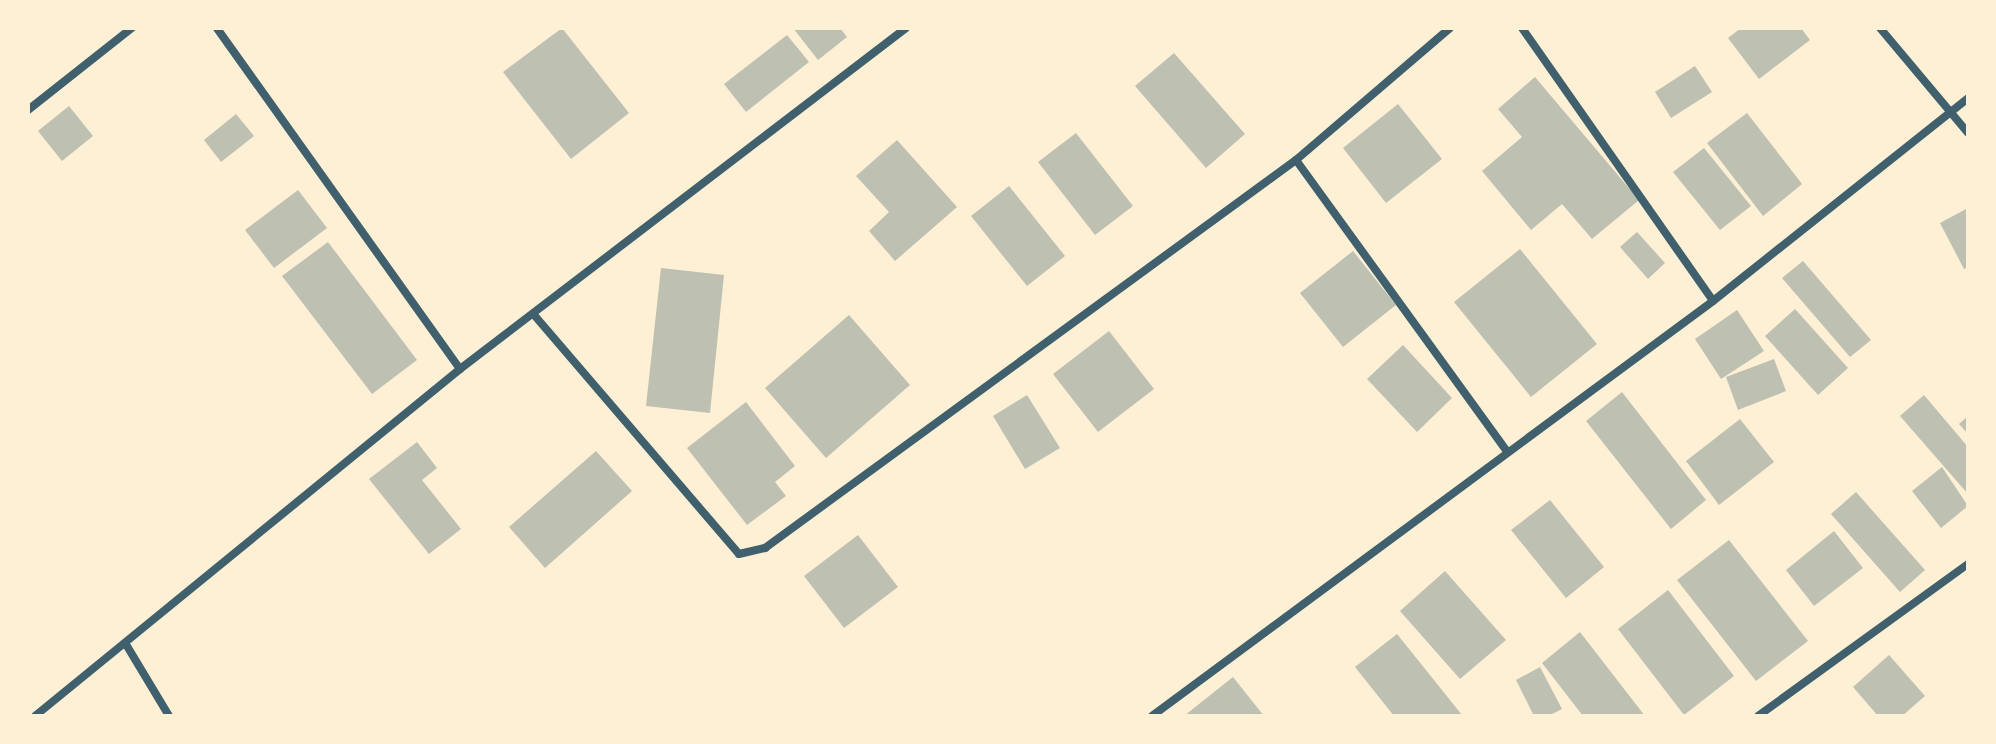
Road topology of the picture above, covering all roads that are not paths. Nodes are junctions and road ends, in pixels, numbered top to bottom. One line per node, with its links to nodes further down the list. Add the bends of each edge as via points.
1 (132, 28): 8 (street)
2 (217, 28): 14 (street)
3 (906, 28): 13 (street)
4 (1450, 28): 11 (street)
5 (1522, 28): 12 (street)
6 (1880, 28): 9 (street)
7 (1968, 98): 9 (street)
8 (28, 110)
9 (1950, 112): 10 (street); 12 (street)
10 (1968, 133)
11 (1296, 160): 13 (street, via 765,548 739,554); 15 (street)
12 (1713, 301): 15 (street)
13 (535, 316): 14 (street)
14 (460, 369): 17 (street)
15 (1505, 449): 20 (street)
16 (1968, 564): 21 (street)
17 (127, 646): 18 (street); 19 (street)
18 (35, 716)
19 (169, 716)
20 (1152, 716)
21 (1758, 716)

